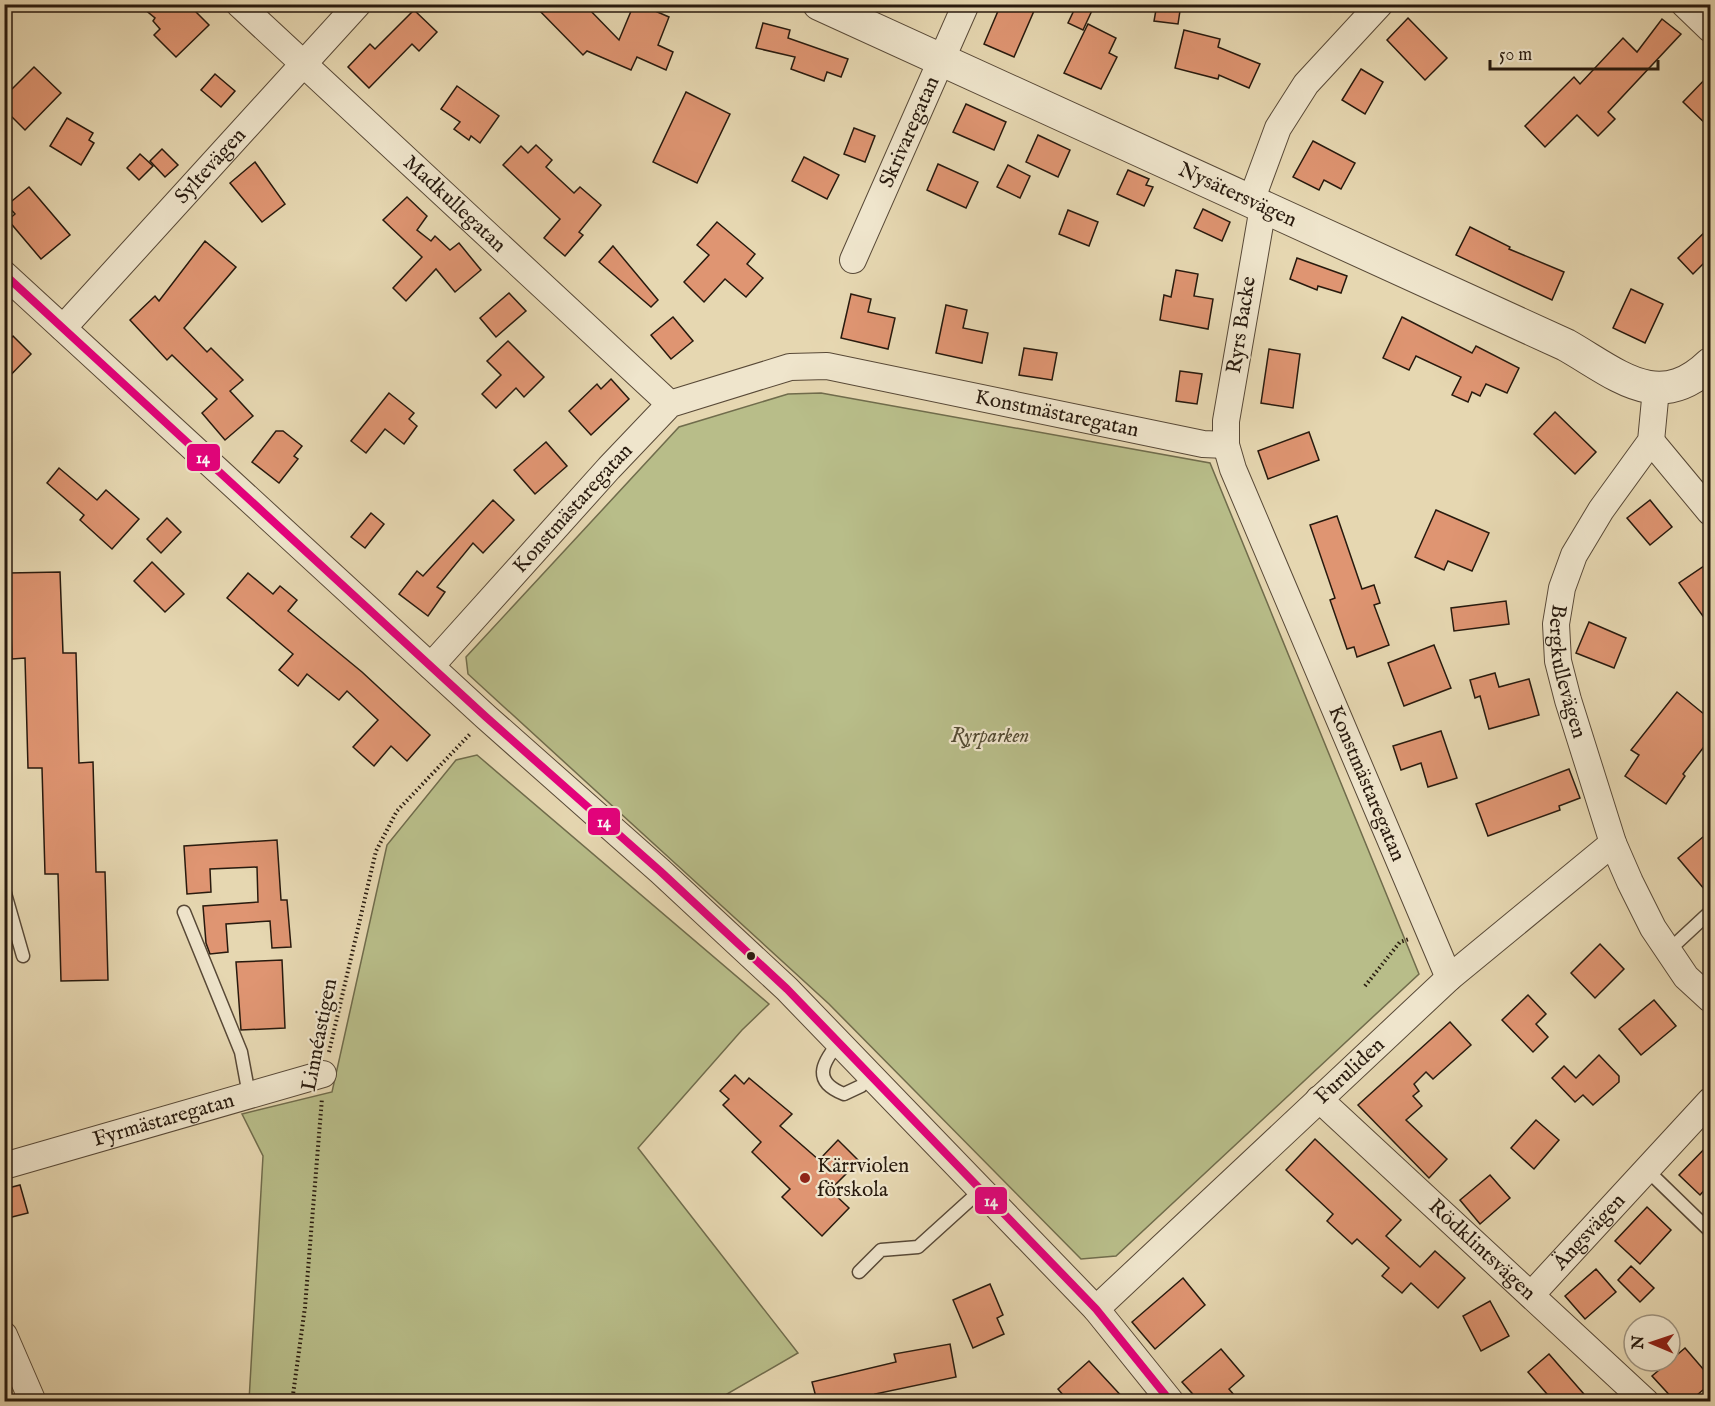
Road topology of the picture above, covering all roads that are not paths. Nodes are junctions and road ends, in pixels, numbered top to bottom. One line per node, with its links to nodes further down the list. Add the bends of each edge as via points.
1 (239, 4): 9 (street, Madkullegatan)
2 (358, 4): 9 (street, Syltevägen)
3 (819, 4): 8 (street, Nysätersvägen)
4 (966, 4): 8 (street, Skrivaregatan)
5 (1380, 4): 10 (street, Ryrs Backe, via 1306,84 1278,128)
6 (1684, 4): 7 (street)
7 (1710, 29)
8 (942, 60): 10 (street, Nysätersvägen); 11 (street, Skrivaregatan)
9 (304, 64): 13 (street, Syltevägen); 16 (street, Madkullegatan)
10 (1257, 204): 15 (street, Nysätersvägen, via 1566,345 1636,384); 18 (street, Ryrs Backe, via 1226,421)
11 (853, 260)
12 (4, 274): 13 (street)
13 (60, 333): 20 (street)
14 (1710, 364): 15 (street, via 1686,383)
15 (1656, 389): 17 (street)
16 (670, 404): 18 (street, Konstmästaregatan, via 790,367 827,366 1203,444); 20 (street, Konstmästaregatan)
17 (1651, 441): 19 (street); 21 (street, Bergkullevägen, via 1574,555 1562,588 1556,624 1558,660 1568,700)
18 (1226, 445): 27 (street, Konstmästaregatan)
19 (1710, 512)
20 (431, 666): 29 (street, via 727,932 788,989)
21 (1613, 843): 25 (street, Bergkullevägen); 27 (street, Furuliden)
22 (4, 890): 26 (lane)
23 (184, 912): 32 (lane, via 241,1052)
24 (1710, 912): 25 (lane)
25 (1668, 951): 28 (street, Bergkullevägen, via 1686,977)
26 (23, 956)
27 (1449, 978): 33 (street, Furuliden)
28 (1710, 999)
29 (838, 1044): 31 (street); 31 (lane, via 824,1062 825,1080 844,1094 861,1086)
30 (323, 1074): 32 (street, Fyrmästaregatan)
31 (869, 1076): 37 (street)
32 (249, 1095): 35 (street, Fyrmästaregatan)
33 (1318, 1099): 40 (street, Rödklintsvägen); 41 (street, Furuliden)
34 (1710, 1101): 36 (street, Ängsvägen)
35 (4, 1166)
36 (1647, 1170): 38 (lane); 40 (street, Ängsvägen)
37 (981, 1190): 39 (lane, via 918,1246 881,1250); 41 (street)
38 (1710, 1231)
39 (859, 1272)
40 (1531, 1295): 45 (street, Rödklintsvägen)
41 (1096, 1309): 44 (street)
42 (4, 1335): 43 (street)
43 (33, 1401)
44 (1171, 1401)
45 (1646, 1401)

